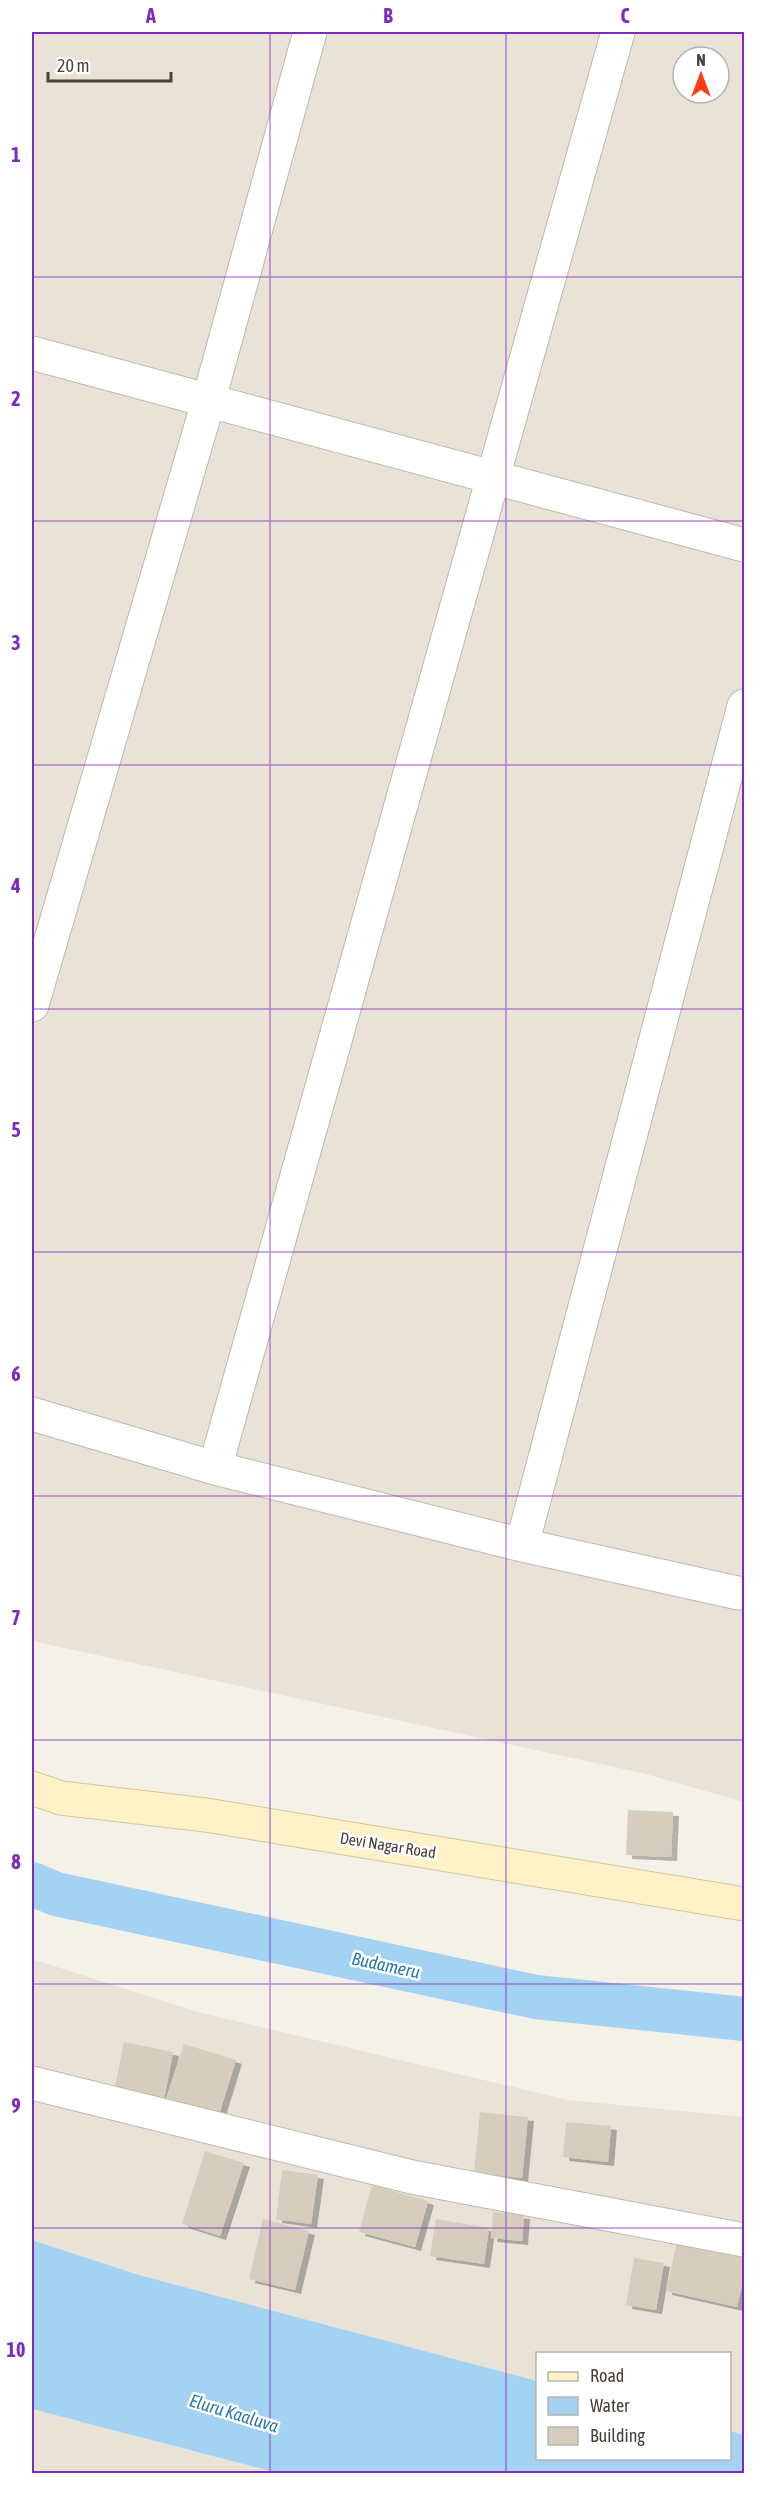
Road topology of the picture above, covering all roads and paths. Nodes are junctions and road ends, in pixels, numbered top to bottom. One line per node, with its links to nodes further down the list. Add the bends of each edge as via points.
1 (310, 32): 4 (street)
2 (618, 32): 5 (street)
3 (32, 353): 4 (street)
4 (209, 399): 5 (street); 8 (street)
5 (494, 478): 6 (street); 10 (street)
6 (744, 545)
7 (744, 706): 11 (street)
8 (32, 1005)
9 (32, 1414): 10 (street)
10 (214, 1468): 11 (street)
11 (522, 1545): 12 (street)
12 (738, 1593)
13 (32, 1788): 14 (street, Devi Nagar Road, via 61,1798 206,1815)
14 (744, 1904)
15 (32, 2083): 16 (street, via 412,2177)
16 (744, 2240)

